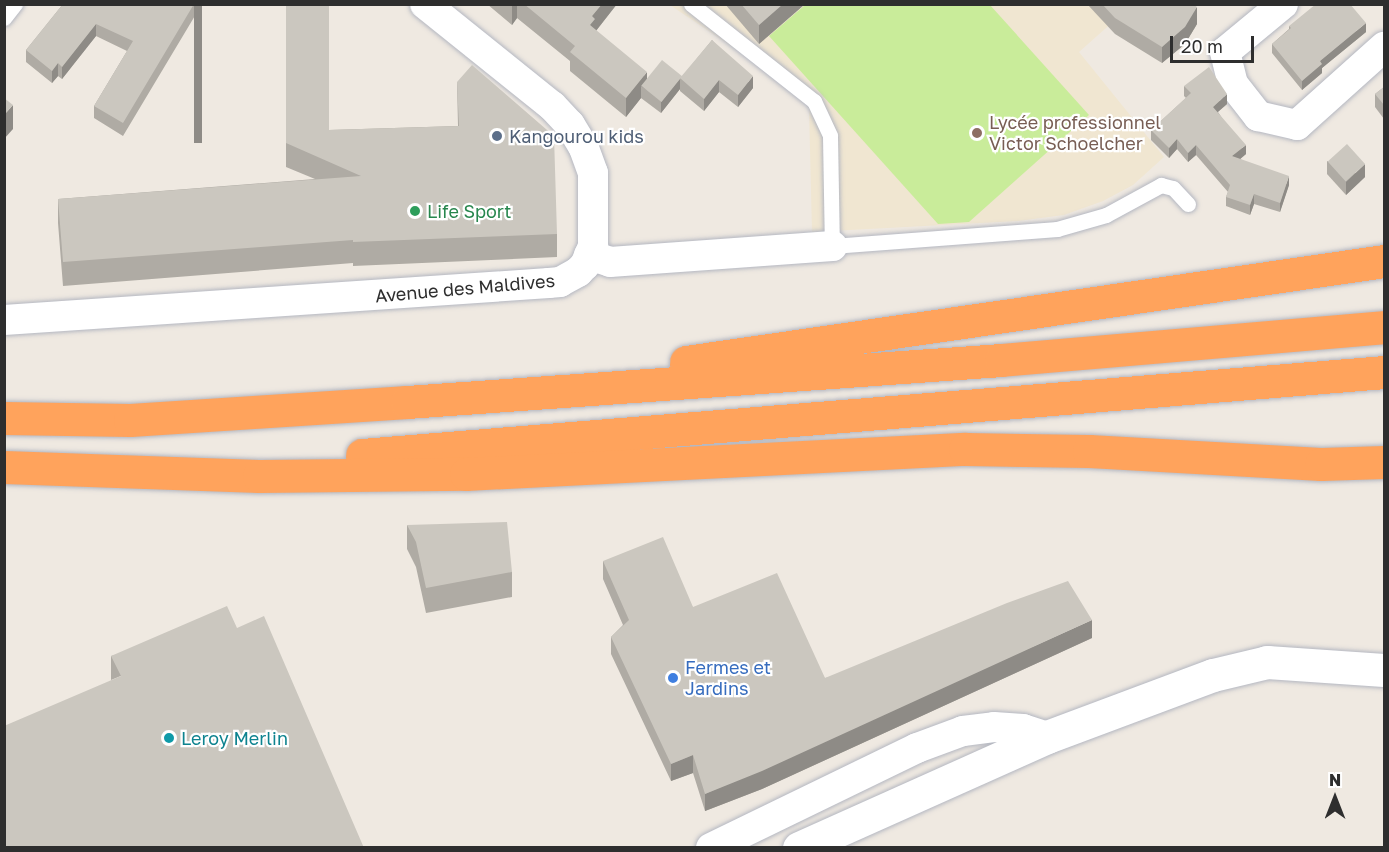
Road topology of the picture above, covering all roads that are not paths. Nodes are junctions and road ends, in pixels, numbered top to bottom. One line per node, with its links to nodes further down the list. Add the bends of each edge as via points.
1 (15, 4): 5 (lane)
2 (425, 4): 9 (street, via 552,106 570,125 584,148 592,173)
3 (691, 4): 8 (lane, via 814,101 830,136)
4 (1283, 4): 6 (street, via 1225,52 1233,84 1258,116 1297,124)
5 (4, 18)
6 (1384, 47)
7 (1188, 204): 8 (lane, via 1173,188 1161,185 1106,215 1058,229)
8 (832, 246): 9 (street, via 610,262)
9 (590, 255): 11 (street, Avenue des Maldives, via 578,272 560,282)
10 (1384, 261): 14 (highway)
11 (4, 320)
12 (1384, 327): 14 (highway, via 1001,360)
13 (1384, 372): 18 (highway, via 284,461)
14 (407, 402): 15 (highway, via 130,420)
15 (4, 418)
16 (1384, 462): 18 (highway, via 1321,464 1089,451 965,449 466,474 259,476)
17 (4, 467): 18 (highway)
18 (52, 470)
19 (1384, 670): 20 (main road, via 1267,662 1213,675)
20 (1047, 738): 21 (street, via 1023,729 963,731 917,748); 22 (main road)
21 (711, 848)
22 (799, 848)

